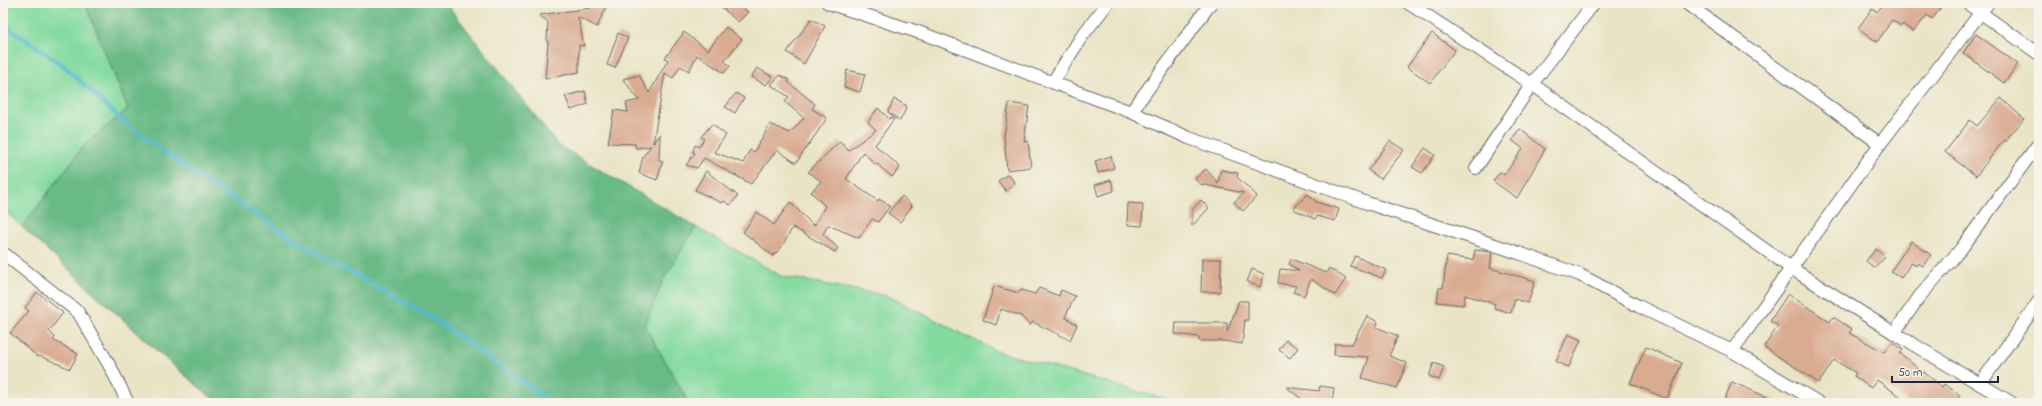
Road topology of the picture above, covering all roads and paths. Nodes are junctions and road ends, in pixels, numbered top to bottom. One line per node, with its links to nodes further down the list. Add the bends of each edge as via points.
1 (828, 3): 11 (street, via 921,33)
2 (1108, 3): 11 (street, via 1082,36)
3 (1211, 3): 13 (street)
4 (1408, 3): 12 (street)
5 (1594, 3): 12 (street)
6 (1686, 3): 15 (street)
7 (1967, 3): 9 (street)
8 (1988, 3): 9 (street)
9 (1980, 13): 10 (street); 15 (street)
10 (2039, 54)
11 (1053, 82): 13 (street)
12 (1532, 84): 16 (street); 18 (street)
13 (1131, 112): 21 (street, via 1219,149 1580,275)
14 (2039, 143): 20 (street)
15 (1880, 144): 18 (street)
16 (1476, 168)
17 (3, 253): 23 (street, via 78,312)
18 (1790, 268): 20 (street); 21 (street)
19 (2039, 301): 22 (street)
20 (1894, 333): 22 (street)
21 (1732, 351): 24 (street)
22 (1980, 384): 25 (street)
23 (128, 403)
24 (1819, 403)
25 (2012, 403)

